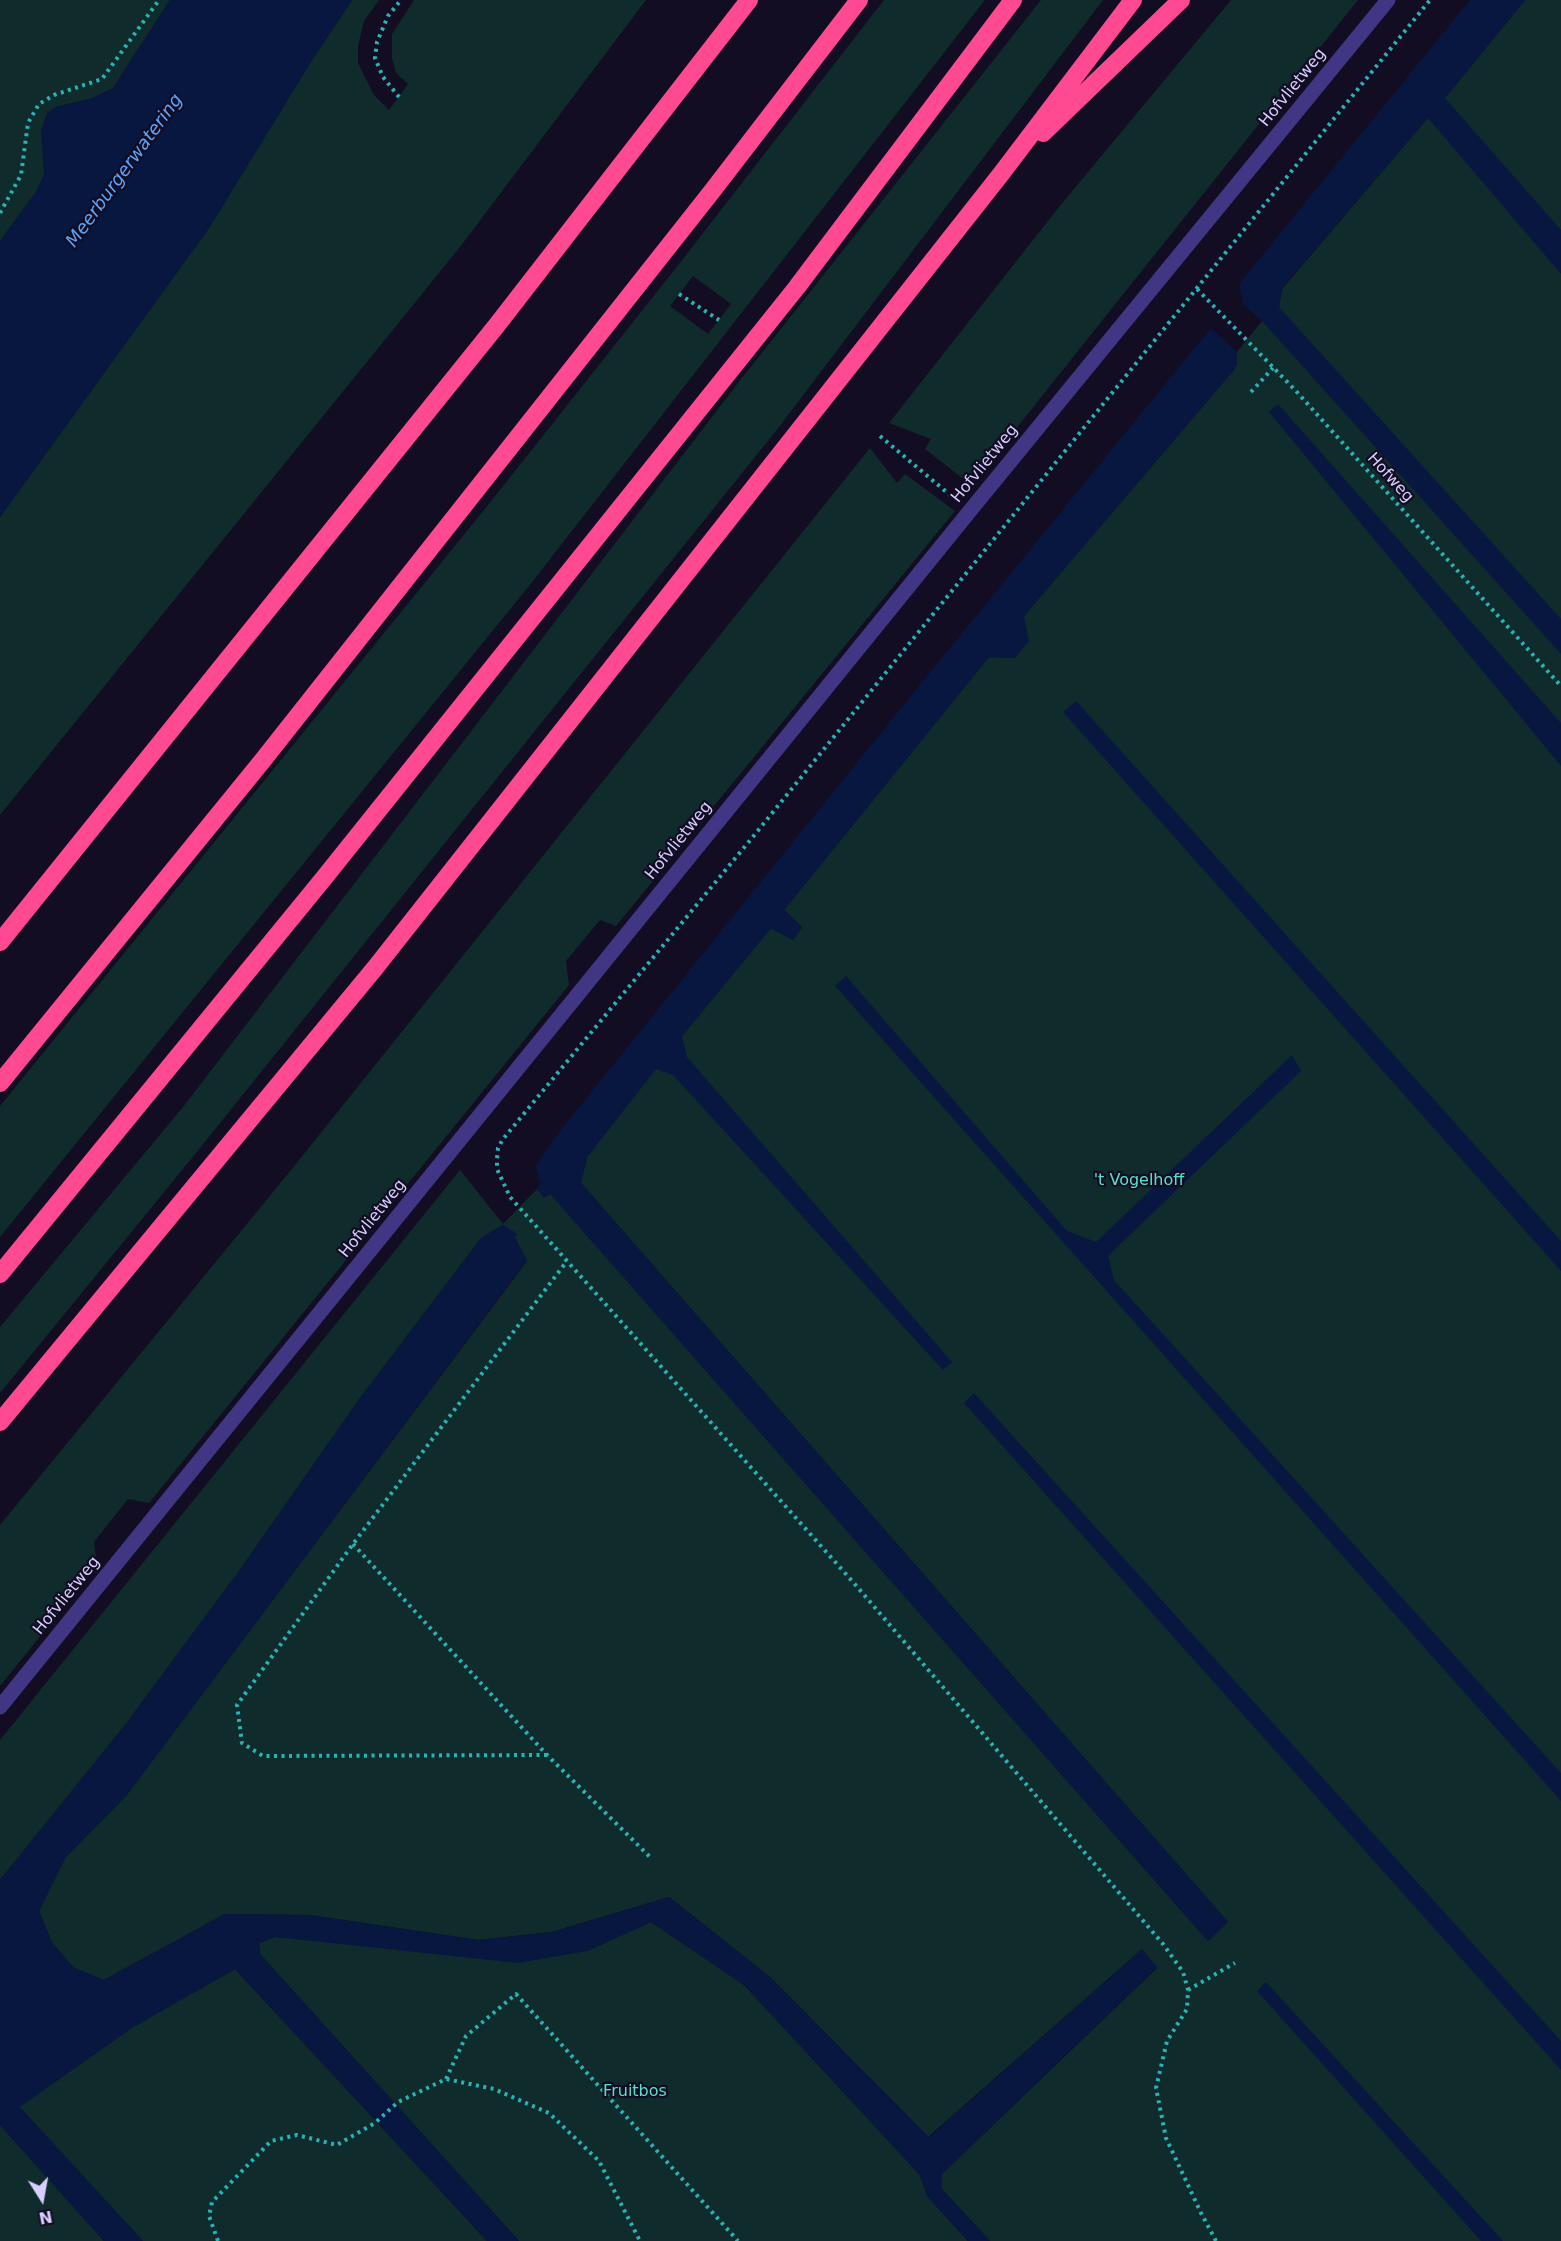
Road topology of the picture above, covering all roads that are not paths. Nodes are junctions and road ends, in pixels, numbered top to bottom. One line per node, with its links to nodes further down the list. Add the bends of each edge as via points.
1 (749, 0): 8 (highway, via 496,325)
2 (859, 0): 9 (highway, via 270,751)
3 (1013, 0): 10 (highway, via 790,296 324,878)
4 (1133, 0): 7 (highway)
5 (1181, 0): 7 (highway)
6 (1388, 0): 12 (street, Hofvlietweg)
7 (1001, 174): 11 (highway, via 375,968)
8 (0, 942)
9 (0, 1083)
10 (0, 1274)
11 (0, 1422)
12 (0, 1707)

